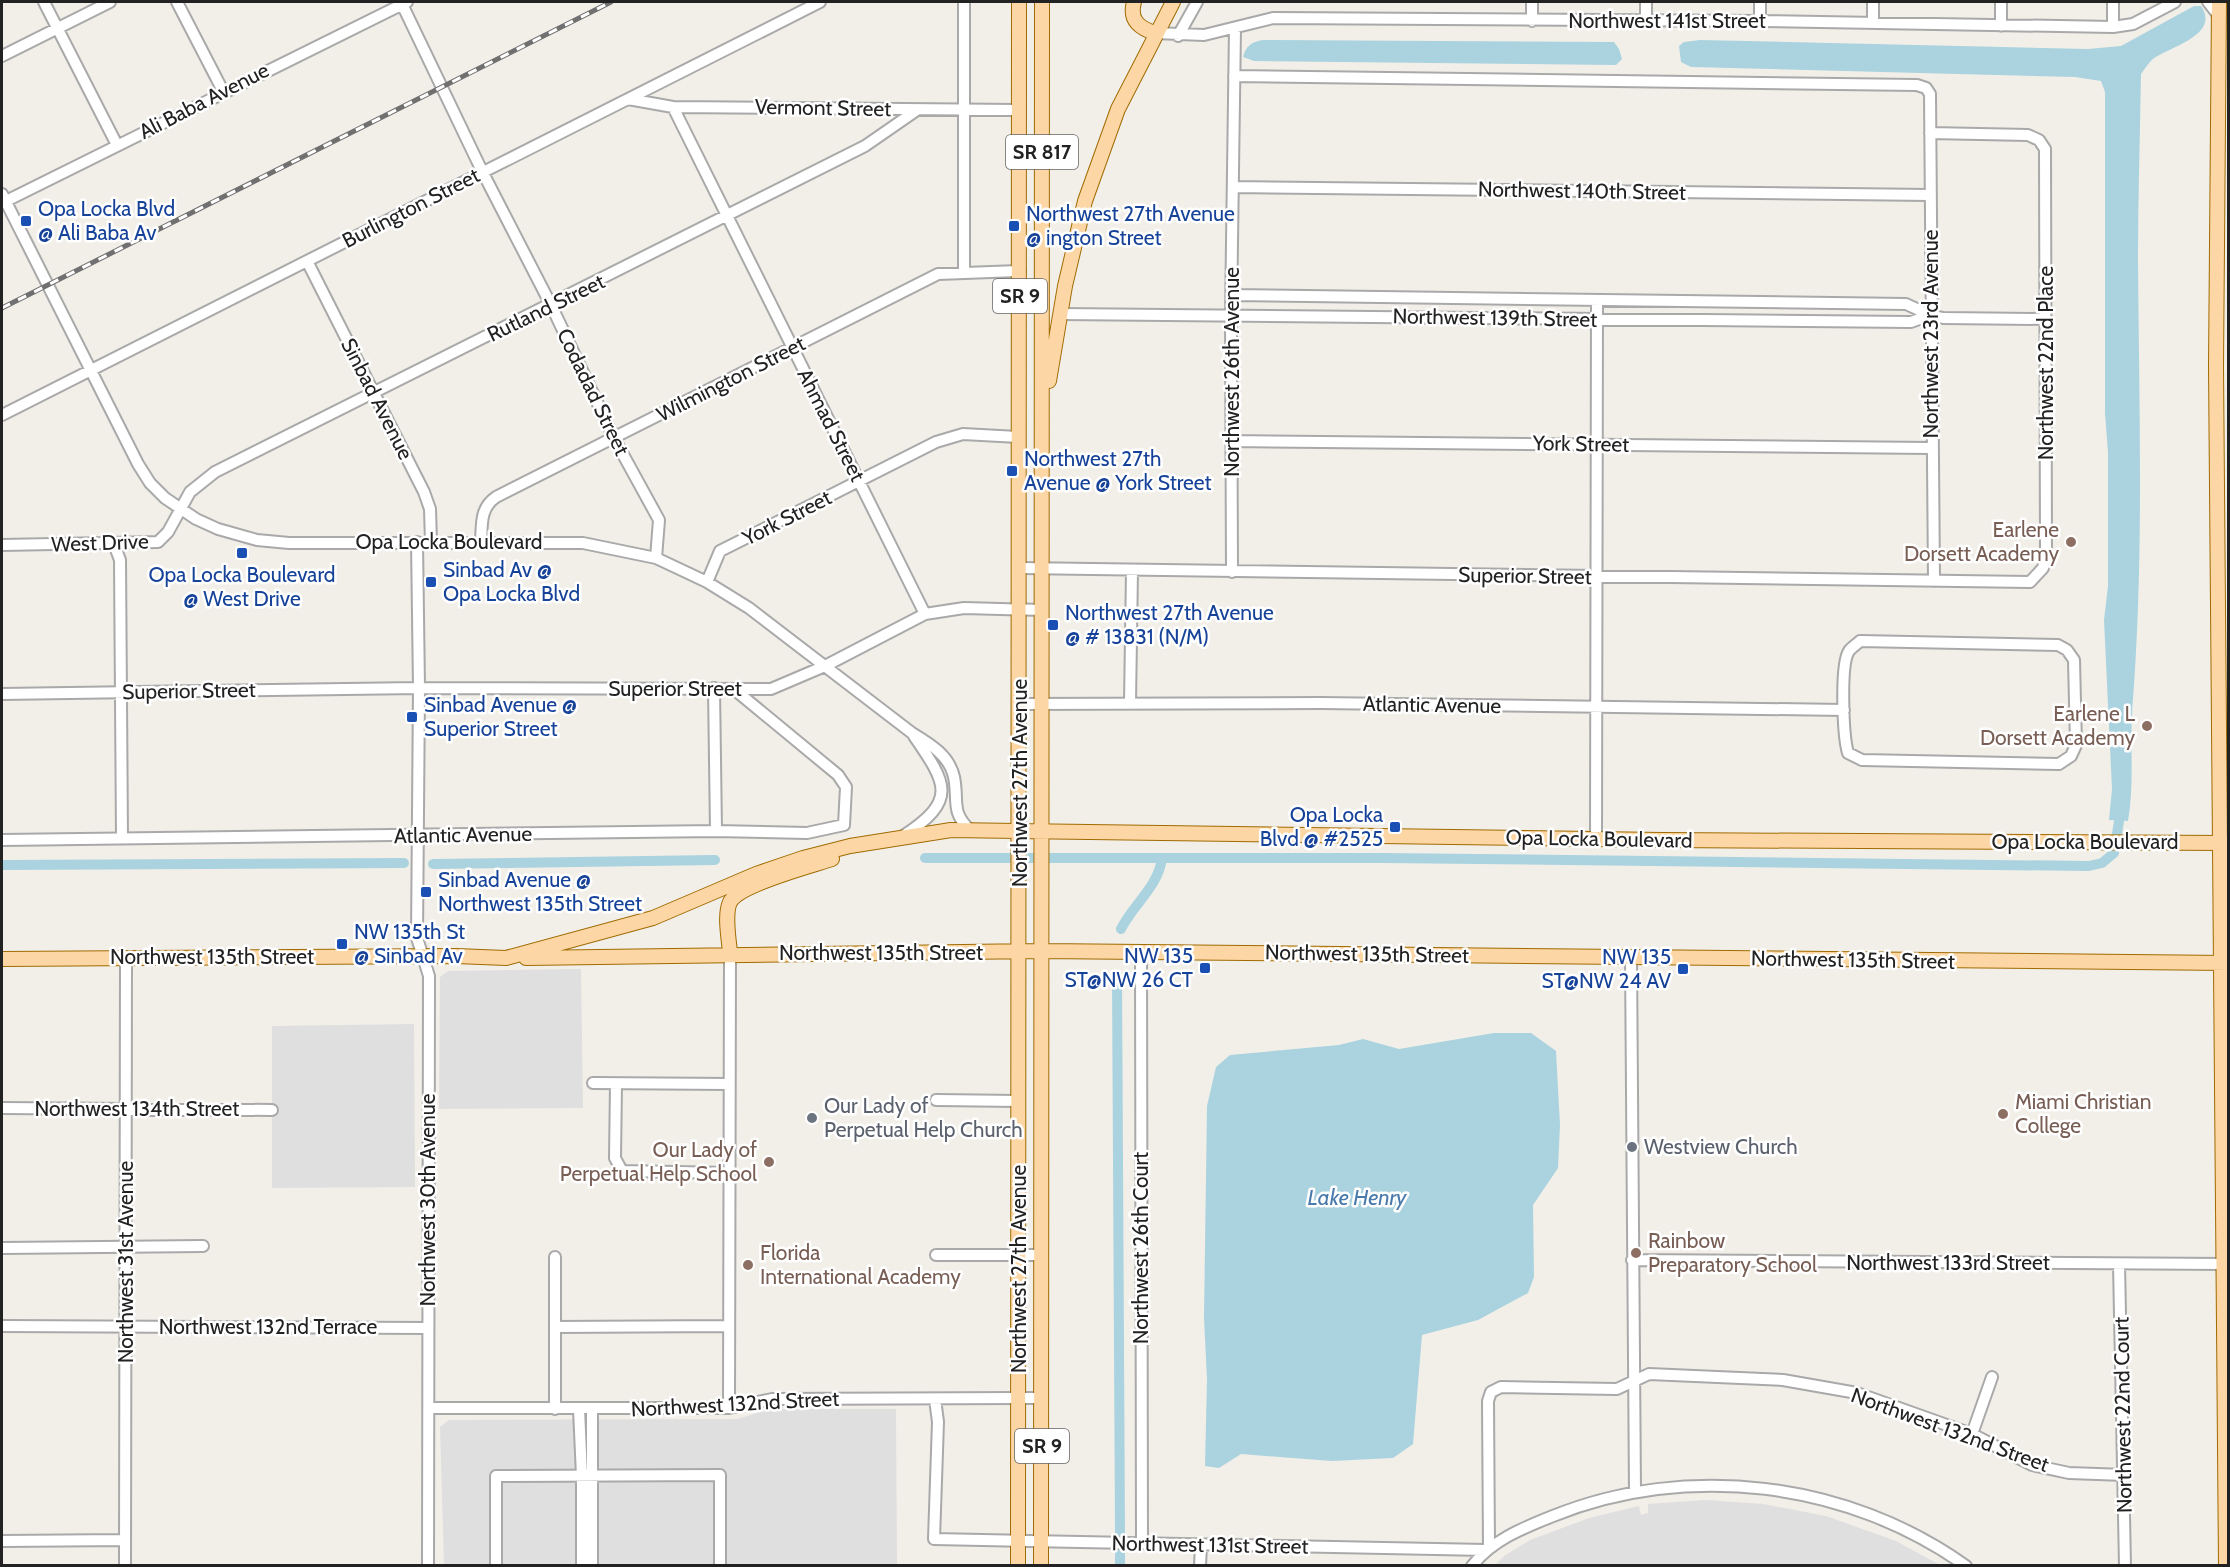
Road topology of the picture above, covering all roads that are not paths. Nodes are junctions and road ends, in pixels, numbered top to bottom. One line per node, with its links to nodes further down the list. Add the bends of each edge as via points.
1 (44, 2): 29 (street)
2 (110, 2): 29 (street)
3 (177, 2): 35 (street)
4 (404, 2): 35 (street, Ali Baba Avenue); 44 (street, Codadad Street)
5 (820, 2): 36 (street, Burlington Street)
6 (964, 2): 39 (street)
7 (1019, 2): 40 (main road, Northwest 27th Avenue / SR 9)
8 (1042, 2): 45 (main road, Northwest 27th Avenue / SR 817)
9 (1134, 2): 30 (main road, via 1134,20 1140,28)
10 (1173, 2): 30 (main road, SR 9)
11 (1197, 2): 31 (street)
12 (1532, 2): 22 (street)
13 (1646, 2): 24 (street)
14 (1760, 2): 23 (street)
15 (1873, 2): 25 (street)
16 (2001, 2): 26 (street)
17 (2113, 2): 27 (street)
18 (2175, 2): 27 (street, Northwest 141st Street, via 2133,24)
19 (2208, 2): 21 (street)
20 (2219, 2): 21 (main road)
21 (2219, 16): 33 (main road)
22 (1532, 21): 24 (street, Northwest 141st Street); 28 (street, Northwest 141st Street, via 1273,18)
23 (1760, 21): 24 (street, Northwest 141st Street); 25 (street, Northwest 141st Street)
24 (1646, 22)
25 (1873, 22): 26 (street, Northwest 141st Street)
26 (2001, 26): 27 (street, Northwest 141st Street)
27 (2113, 27)
28 (1235, 28): 31 (street, Northwest 141st Street); 34 (street, Northwest 26th Avenue)
29 (57, 29): 32 (street); 42 (street)
30 (1155, 33): 31 (street, Northwest 141st Street); 59 (main road, SR 9, via 1118,109 1085,201)
31 (1178, 36)
32 (2, 56)
33 (2223, 70): 66 (main road)
34 (1234, 76): 41 (street, Northwest 23rd Avenue, via 1917,85 1930,94); 46 (street, Northwest 26th Avenue)
35 (223, 91): 42 (street, Ali Baba Avenue)
36 (628, 99): 37 (street, Vermont Street); 44 (street, Burlington Street)
37 (673, 107): 38 (street, Vermont Street); 50 (street, Ahmad Street)
38 (917, 110): 39 (street, Vermont Street); 50 (street, Rutland Street, via 865,146)
39 (963, 110): 40 (street, Vermont Street); 53 (street)
40 (1019, 110): 43 (main road, Northwest 27th Avenue / SR 9)
41 (1930, 133): 48 (street, Northwest 23rd Avenue); 64 (street, Northwest 22nd Place, via 2028,135 2045,148)
42 (117, 145): 49 (street, Ali Baba Avenue)
43 (1019, 152): 45 (main road, via 1032,180); 47 (main road, Northwest 27th Avenue / SR 9)
44 (482, 171): 52 (street, Burlington Street); 58 (street, Codadad Street)
45 (1042, 185): 51 (main road, Northwest 27th Avenue / SR 817)
46 (1233, 187): 48 (street, Northwest 140th Street); 55 (street, Northwest 26th Avenue)
47 (1019, 194): 51 (main road, via 1032,203); 54 (main road, Northwest 27th Avenue / SR 9)
48 (1930, 195): 61 (street, Northwest 23rd Avenue)
49 (3, 199): 67 (street, Opa Locka Boulevard)
50 (728, 217): 58 (street, Rutland Street); 65 (street, Ahmad Street)
51 (1042, 222): 69 (main road, Northwest 27th Avenue / SR 817)
52 (307, 261): 67 (street, Burlington Street); 68 (street, Sinbad Avenue)
53 (964, 271): 54 (street, Wilmington Street); 65 (street, Wilmington Street, via 938,274)
54 (1020, 271): 71 (main road, Northwest 27th Avenue / SR 9)
55 (1232, 295): 56 (street, Northwest 139th Street); 60 (street, Northwest 26th Avenue)
56 (1426, 298): 57 (street, Northwest 139th Street); 62 (street)
57 (1597, 300): 61 (street, Northwest 139th Street, via 1906,304); 63 (street)
58 (551, 305): 68 (street, Rutland Street); 72 (street, Codadad Street)
59 (1060, 314): 60 (street, Northwest 139th Street); 69 (main road, SR 9)
60 (1231, 315): 62 (street, Northwest 139th Street); 73 (street, Northwest 26th Avenue)
61 (1930, 315): 63 (street, Northwest 139th Street, via 1911,322); 64 (street, Northwest 139th Street); 75 (street, Northwest 23rd Avenue)
62 (1425, 317): 63 (street, Northwest 139th Street)
63 (1597, 319): 74 (street)
64 (2046, 319): 91 (street, Northwest 22nd Place, via 2046,555 2043,568)
65 (792, 348): 72 (street, Wilmington Street); 76 (street, Ahmad Street)
66 (2222, 368): 116 (main road)
67 (89, 370): 70 (street, Burlington Street); 77 (street, Opa Locka Boulevard, via 142,472)
68 (373, 393): 77 (street, Rutland Street, via 215,472 190,492); 79 (street, Sinbad Avenue, via 426,498)
69 (1043, 400): 85 (main road, Northwest 27th Avenue / SR 9)
70 (2, 415)
71 (1019, 437): 76 (street, York Street, via 946,437); 84 (main road, Northwest 27th Avenue / SR 9)
72 (614, 438): 80 (street, Wilmington Street, via 492,500 483,513); 83 (street, Codadad Street, via 659,520)
73 (1231, 441): 74 (street, York Street); 87 (street, Northwest 26th Avenue)
74 (1597, 444): 75 (street, York Street); 88 (street)
75 (1931, 448): 89 (street, Northwest 23rd Avenue)
76 (859, 480): 90 (street, York Street, via 720,551); 94 (street, Ahmad Street)
77 (181, 509): 78 (street, Opa Locka Boulevard, via 218,529 266,541); 81 (street, West Drive, via 158,542)
78 (417, 542): 79 (street, Opa Locka Boulevard); 96 (street)
79 (431, 542): 80 (street, Opa Locka Boulevard)
80 (481, 542): 83 (street, Opa Locka Boulevard, via 583,543)
81 (114, 544): 82 (street, West Drive); 99 (street, via 120,560)
82 (2, 545)
83 (656, 558): 90 (street, Opa Locka Boulevard)
84 (1020, 568): 85 (street, Superior Street); 92 (main road, Northwest 27th Avenue / SR 9)
85 (1042, 569): 86 (street, Superior Street); 93 (main road, Northwest 27th Avenue / SR 9)
86 (1132, 571): 87 (street, Superior Street); 102 (street)
87 (1232, 572): 88 (street, Superior Street)
88 (1598, 577): 89 (street, Superior Street); 104 (street)
89 (1934, 580): 91 (street, Superior Street)
90 (707, 582): 95 (street, Opa Locka Boulevard, via 749,608)
91 (2030, 582)
92 (1020, 609): 93 (street, Superior Street); 94 (street, Superior Street, via 964,608); 103 (main road, Northwest 27th Avenue / SR 9)
93 (1042, 610): 101 (main road, Northwest 27th Avenue / SR 9)
94 (925, 614): 95 (street, Superior Street)
95 (825, 666): 98 (street, Superior Street, via 771,689); 106 (street, Opa Locka Boulevard)
96 (419, 688): 97 (street, Superior Street); 99 (street, Superior Street); 109 (street)
97 (714, 688): 98 (street, Superior Street); 108 (street)
98 (735, 690): 108 (street, Atlantic Avenue, via 838,775 846,787 844,825 807,833)
99 (121, 692): 100 (street, Superior Street); 112 (street)
100 (2, 694)
101 (1042, 703): 102 (street, Atlantic Avenue); 103 (street, Atlantic Avenue); 113 (main road, Northwest 27th Avenue / SR 9)
102 (1130, 703): 104 (street, Atlantic Avenue)
103 (1020, 704): 111 (main road, Northwest 27th Avenue / SR 9)
104 (1596, 708): 105 (street, Atlantic Avenue); 114 (street)
105 (1844, 710): 105 (street, via 1848,753 1862,760 2059,764 2071,756 2076,746 2074,660 2058,645 1860,641 1849,651 1845,665)
106 (912, 733): 107 (street, Opa Locka Boulevard, via 932,745 949,765 958,818); 110 (street, via 940,776 942,795 933,815)
107 (970, 830): 110 (main road, Opa Locka Boulevard); 111 (main road, Opa Locka Boulevard)
108 (716, 831): 109 (street, Atlantic Avenue)
109 (418, 836): 112 (street, Atlantic Avenue); 122 (street, Northwest 30th Avenue, via 417,938)
110 (902, 837): 117 (main road, Opa Locka Boulevard)
111 (1019, 837): 113 (main road, Opa Locka Boulevard); 119 (main road, Northwest 27th Avenue / SR 9)
112 (122, 838): 115 (street, Atlantic Avenue)
113 (1043, 838): 114 (main road, Opa Locka Boulevard); 118 (main road, Northwest 27th Avenue / SR 9)
114 (1596, 839): 116 (main road, Opa Locka Boulevard)
115 (2, 840)
116 (2224, 842): 127 (main road)
117 (863, 844): 121 (main road, via 855,853 781,876 736,896 728,913); 126 (main road, Opa Locka Boulevard, via 765,871 653,918)
118 (1042, 951): 119 (main road, Northwest 135th Street); 120 (main road, Northwest 135th Street); 143 (main road, Northwest 27th Avenue / SR 9)
119 (1020, 952): 121 (main road, Northwest 135th Street); 132 (main road, Northwest 27th Avenue / SR 9)
120 (1141, 952): 123 (main road, Northwest 135th Street); 172 (street, Northwest 26th Court)
121 (730, 953): 126 (main road, Northwest 135th Street); 130 (street)
122 (423, 956): 125 (main road, Northwest 135th Street); 126 (main road, Opa Locka Boulevard); 152 (street, Northwest 30th Avenue, via 429,976)
123 (1631, 957): 127 (main road, Northwest 135th Street); 145 (street)
124 (2, 958): 125 (main road, Northwest 135th Street)
125 (126, 958): 134 (street, Northwest 31st Avenue)
126 (506, 958)
127 (2224, 963): 136 (main road)
128 (593, 1083): 129 (street)
129 (616, 1084): 130 (street); 137 (street, via 615,1158 622,1171)
130 (729, 1084): 137 (street)
131 (936, 1100): 132 (street)
132 (1019, 1101): 142 (main road, Northwest 27th Avenue / SR 9)
133 (2, 1108): 134 (street, Northwest 134th Street)
134 (126, 1109): 135 (street, Northwest 134th Street); 138 (street, Northwest 31st Avenue)
135 (272, 1110)
136 (2225, 1164): 147 (main road)
137 (729, 1173): 150 (street)
138 (127, 1246): 139 (street); 140 (street); 149 (street, Northwest 31st Avenue)
139 (202, 1246)
140 (2, 1248)
141 (936, 1255): 142 (street)
142 (1019, 1255): 143 (street); 155 (main road, Northwest 27th Avenue / SR 9)
143 (1042, 1255): 156 (main road, Northwest 27th Avenue / SR 9)
144 (555, 1257): 151 (street)
145 (1632, 1260): 146 (street, Northwest 133rd Street); 154 (street)
146 (2119, 1264): 147 (street, Northwest 133rd Street); 165 (street, Northwest 22nd Court)
147 (2226, 1264): 187 (main road)
148 (2, 1326): 149 (street, Northwest 132nd Terrace)
149 (127, 1326): 152 (street, Northwest 132nd Terrace); 168 (street, Northwest 31st Avenue)
150 (728, 1326): 151 (street); 159 (street)
151 (555, 1327): 160 (street)
152 (427, 1328): 158 (street, Northwest 30th Avenue)
153 (1992, 1377): 163 (street)
154 (1633, 1381): 163 (street, Northwest 132nd Street, via 1649,1374 1783,1380 1857,1393); 167 (street); 174 (street, Northwest 132nd Street, via 1617,1389 1501,1387 1492,1391 1488,1404)
155 (1019, 1398): 156 (street, Northwest 132nd Street); 157 (street, Northwest 132nd Street); 169 (main road, Northwest 27th Avenue / SR 9)
156 (1042, 1398): 171 (main road, Northwest 27th Avenue / SR 9)
157 (935, 1399): 159 (street, Northwest 132nd Street, via 772,1398); 169 (street, Northwest 131st Street, via 938,1422 934,1539)
158 (429, 1408): 160 (street, Northwest 132nd Street); 176 (street, Northwest 30th Avenue)
159 (729, 1408): 162 (street, Northwest 132nd Street)
160 (555, 1409): 161 (street, Northwest 132nd Street)
161 (579, 1409): 162 (street, Northwest 132nd Street); 164 (street)
162 (592, 1409): 164 (street)
163 (1972, 1434): 165 (street, Northwest 132nd Street, via 2032,1465 2069,1473)
164 (586, 1442): 166 (street)
165 (2125, 1474): 186 (street, Northwest 22nd Court)
166 (588, 1476): 177 (street, via 496,1476); 178 (street); 179 (street); 180 (street, via 720,1475)
167 (1635, 1492): 174 (street, via 1557,1515); 185 (street, via 1718,1485 1821,1500 1894,1523)
168 (125, 1540): 170 (street); 175 (street, Northwest 31st Avenue)
169 (1018, 1540): 171 (street, Northwest 131st Street); 181 (main road, Northwest 27th Avenue / SR 9)
170 (2, 1541)
171 (1041, 1541): 172 (street, Northwest 131st Street); 182 (main road, Northwest 27th Avenue / SR 9)
172 (1142, 1543): 173 (street, Northwest 131st Street)
173 (1201, 1545): 174 (street, Northwest 131st Street); 183 (street)
174 (1487, 1549): 184 (street)
175 (125, 1566)
176 (428, 1566)
177 (496, 1566)
178 (582, 1566)
179 (592, 1566)
180 (720, 1566)
181 (1018, 1566)
182 (1041, 1566)
183 (1200, 1566)
184 (1472, 1566)
185 (1966, 1566)
186 (2125, 1566)
187 (2226, 1566)

